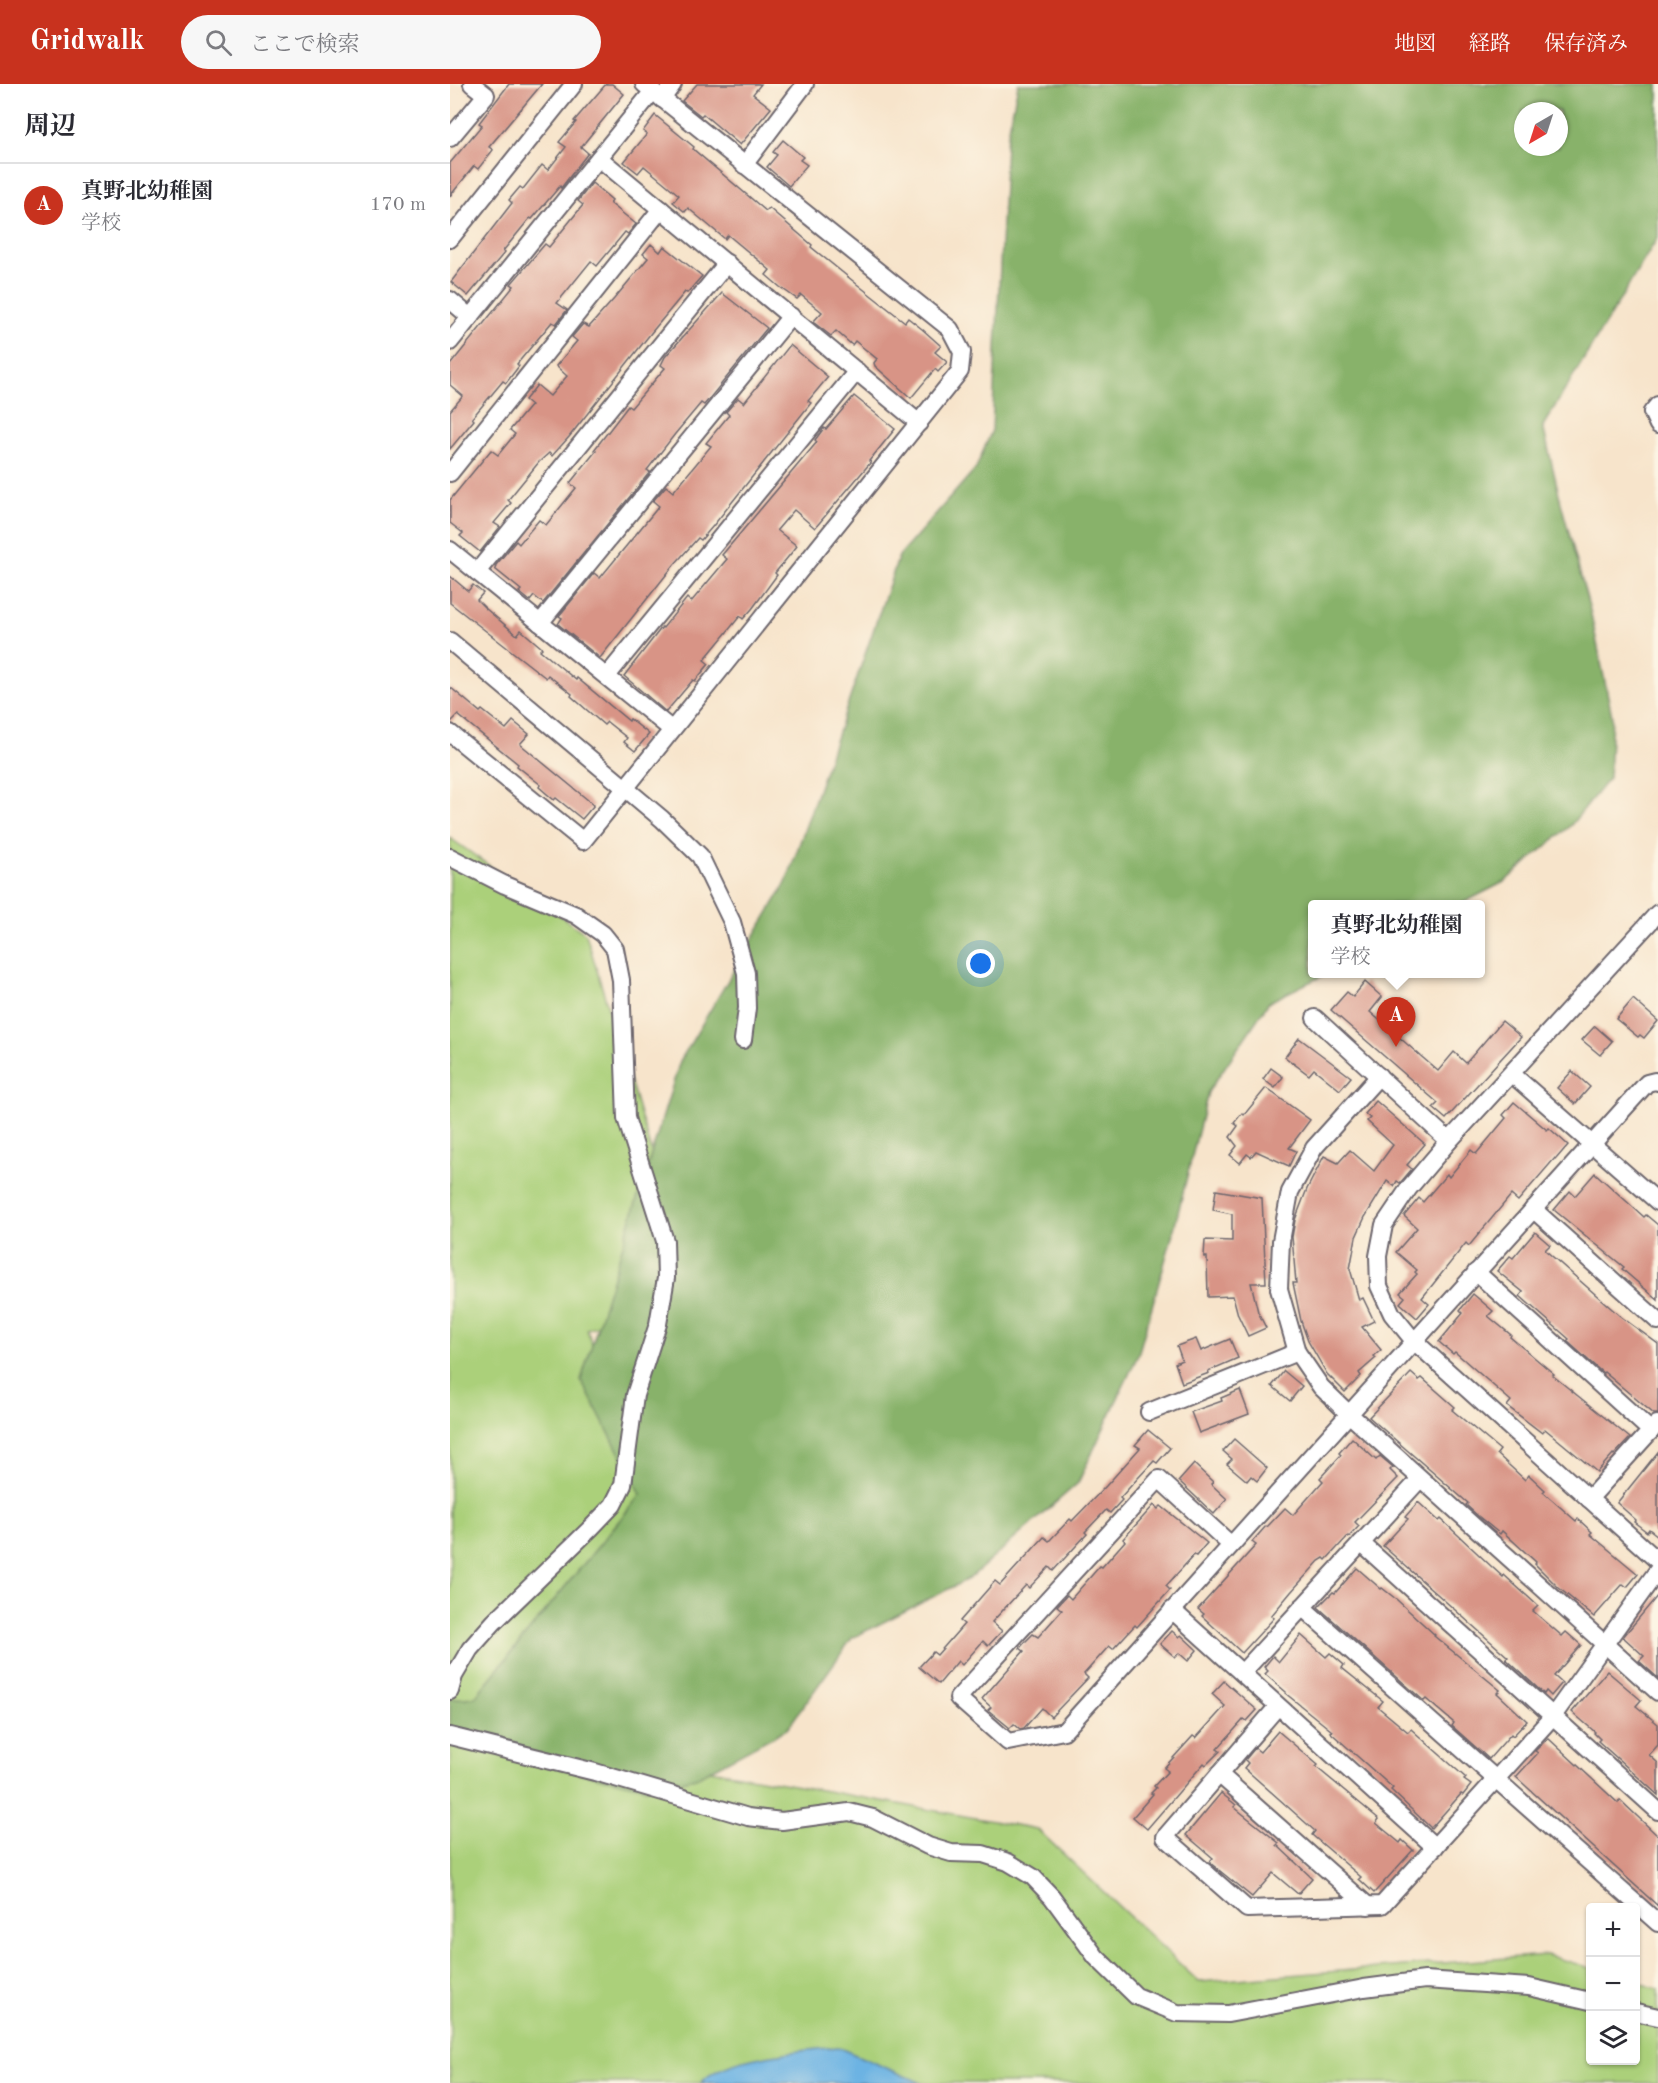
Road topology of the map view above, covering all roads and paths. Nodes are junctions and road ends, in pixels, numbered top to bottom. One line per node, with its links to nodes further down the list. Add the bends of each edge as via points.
1 (472, 84): 6 (street, via 486,95)
2 (574, 84): 10 (street)
3 (673, 84): 5 (street)
4 (806, 84): 8 (street)
5 (653, 91): 7 (street); 8 (street)
6 (450, 138)
7 (599, 158): 9 (street); 14 (street)
8 (744, 165): 18 (street, via 950,329 962,352 960,371)
9 (661, 209): 11 (street); 20 (street)
10 (450, 239)
11 (727, 263): 13 (street); 22 (street)
12 (450, 300): 14 (street)
13 (791, 316): 16 (street); 23 (street)
14 (470, 317): 15 (street)
15 (450, 342)
16 (857, 371): 18 (street); 25 (street)
17 (1658, 405): 19 (street, via 1652,412)
18 (920, 423): 26 (street)
19 (1658, 425)
20 (450, 473)
21 (450, 550): 22 (street)
22 (477, 572): 23 (street)
23 (540, 623): 25 (street)
24 (450, 641): 28 (street)
25 (607, 676): 26 (street)
26 (671, 729): 28 (street)
27 (450, 733): 28 (street, via 584,841)
28 (626, 788): 32 (street, via 700,856 732,922 746,973)
29 (450, 857): 57 (street, via 576,915 603,933 615,949 621,980 626,1118 665,1241 666,1278 658,1324 635,1395 623,1485 613,1504 591,1528 470,1649)
30 (1658, 913): 33 (street)
31 (1316, 1018): 34 (street)
32 (743, 1040)
33 (1512, 1074): 36 (street); 37 (street)
34 (1378, 1076): 36 (street); 43 (street, via 1314,1148 1290,1192 1281,1241 1279,1289)
35 (1658, 1082): 37 (street, via 1647,1083)
36 (1449, 1141): 42 (street, via 1384,1225 1378,1256 1379,1286 1392,1314)
37 (1592, 1144): 38 (street); 39 (street)
38 (1658, 1202)
39 (1533, 1209): 40 (street); 41 (street)
40 (1476, 1272): 42 (street); 46 (street)
41 (1658, 1321)
42 (1414, 1341): 45 (street); 48 (street)
43 (1297, 1352): 44 (street); 45 (street, via 1321,1387)
44 (1149, 1412)
45 (1349, 1414): 47 (street); 50 (street)
46 (1654, 1427): 48 (street)
47 (1420, 1479): 49 (street); 55 (street)
48 (1590, 1499): 51 (street)
49 (1361, 1543): 53 (street); 60 (street)
50 (1231, 1545): 54 (street); 54 (street, via 1159,1479 958,1698 1008,1742 1064,1731)
51 (1658, 1561)
52 (1658, 1570): 55 (street)
53 (1302, 1608): 56 (street); 63 (street)
54 (1172, 1610): 56 (street)
55 (1605, 1645): 58 (street); 60 (street)
56 (1242, 1673): 59 (street)
57 (450, 1691)
58 (1658, 1692)
59 (1278, 1706): 62 (street); 65 (street)
60 (1553, 1716): 63 (street); 64 (street)
61 (450, 1736): 68 (street, via 595,1772 748,1817 782,1821 849,1812 873,1818 928,1846 1008,1862 1033,1877 1096,1957 1136,1996 1177,2013 1228,2014 1425,1980 1529,1987)
62 (1219, 1774): 66 (street); 66 (street, via 1165,1837 1247,1909)
63 (1496, 1779): 65 (street); 67 (street)
64 (1658, 1811)
65 (1435, 1847): 66 (street)
66 (1375, 1906)
67 (1658, 1923)
68 (1586, 2000)
69 (1640, 2013): 70 (street)
70 (1658, 2017)

